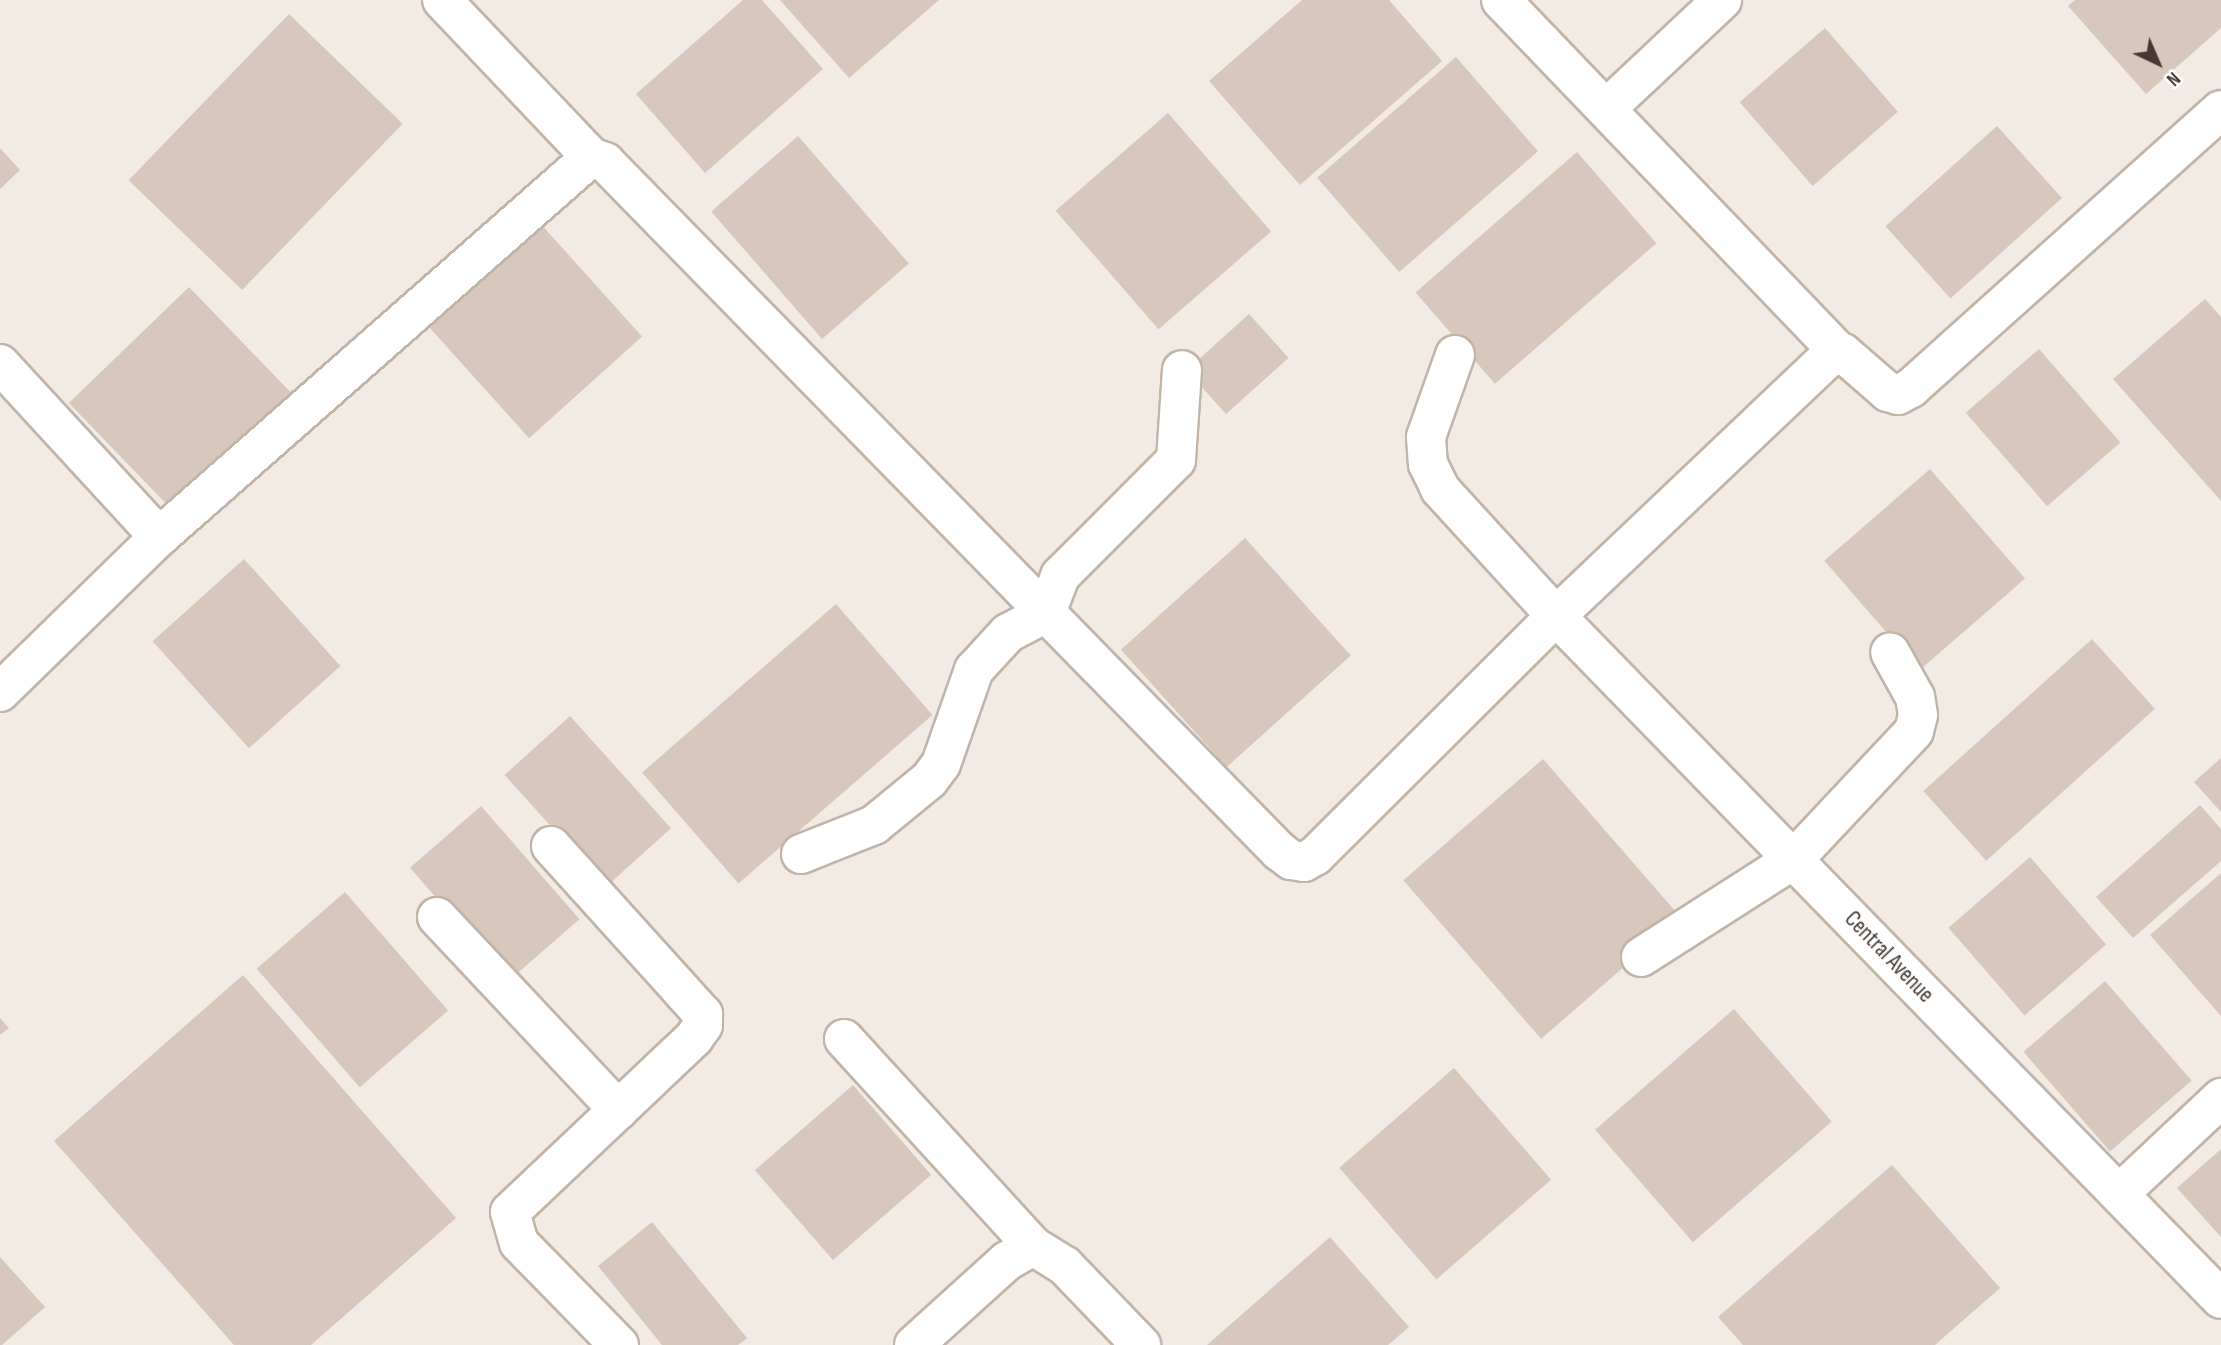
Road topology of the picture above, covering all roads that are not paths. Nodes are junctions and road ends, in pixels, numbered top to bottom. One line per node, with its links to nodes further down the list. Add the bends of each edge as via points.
1 (442, 0): 6 (street)
2 (1501, 0): 4 (street)
3 (1722, 0): 4 (street)
4 (1606, 108): 7 (street)
5 (2221, 110): 7 (street, via 1911,388 1898,394 1888,392)
6 (591, 157): 11 (street); 12 (street, via 605,162)
7 (1839, 352): 13 (street)
8 (1455, 355): 13 (street, Central Avenue, via 1426,437 1429,464 1446,497)
9 (0, 365): 11 (street)
10 (1182, 370): 12 (street, via 1176,460 1060,576)
11 (159, 537): 15 (street)
12 (1046, 613): 13 (street, via 1279,851 1304,862); 17 (street, via 1008,633 974,670 941,764 929,780 874,825)
13 (1556, 616): 18 (street, Central Avenue)
14 (1890, 652): 18 (street, via 1915,697 1918,715 1914,731)
15 (0, 692)
16 (551, 846): 23 (street, via 703,1014 703,1025 694,1038)
17 (801, 854)
18 (1794, 859): 20 (street); 24 (street, Central Avenue)
19 (430, 925): 23 (street)
20 (1641, 957)
21 (844, 1039): 25 (street)
22 (2221, 1098): 24 (street)
23 (608, 1118): 27 (street, via 510,1212 510,1222 519,1243)
24 (2120, 1193): 26 (street, Central Avenue)
25 (1033, 1246): 28 (street, via 1007,1261); 29 (street, via 1065,1266)
26 (2221, 1299)
27 (619, 1345)
28 (914, 1345)
29 (1141, 1345)

